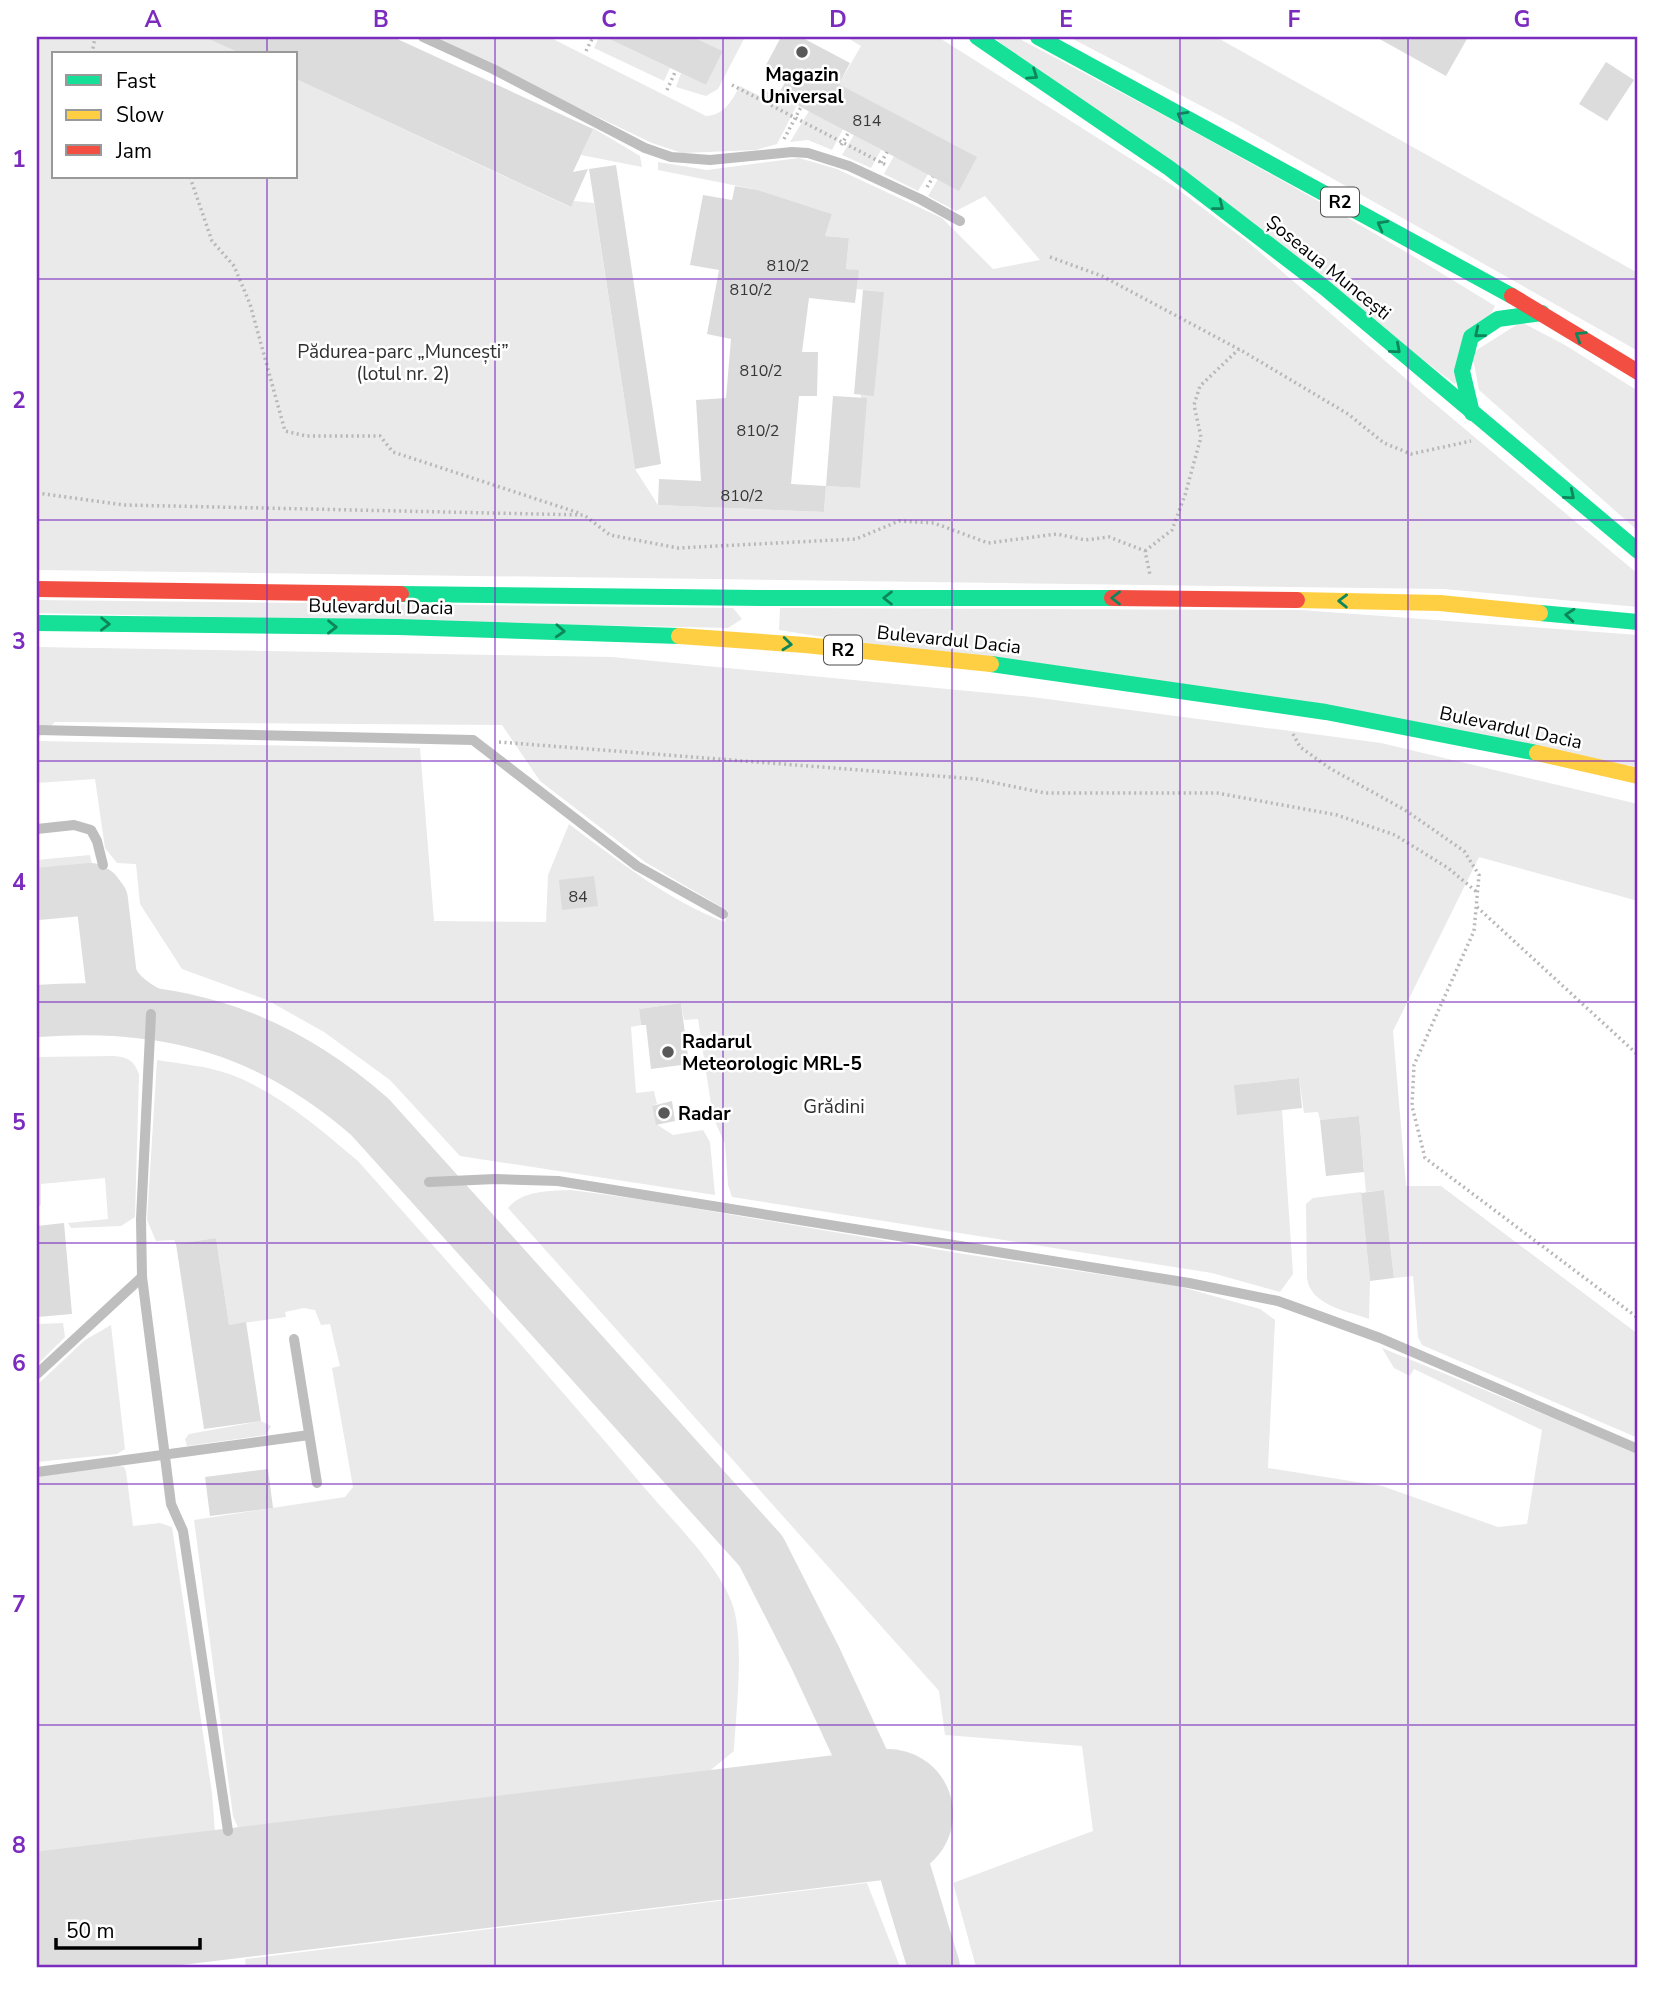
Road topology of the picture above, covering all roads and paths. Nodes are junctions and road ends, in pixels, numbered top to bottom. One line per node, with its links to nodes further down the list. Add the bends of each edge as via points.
1 (423, 37): 11 (lane, via 671,157 710,160)
2 (593, 37): 5 (path)
3 (977, 37): 19 (main road, Șoseaua Muncești, one-way to 19, via 1179,176 1325,288)
4 (1038, 37): 16 (main road, R2, one-way to 4)
5 (586, 51)
6 (676, 71): 8 (path)
7 (732, 85): 10 (path)
8 (667, 89)
9 (801, 107): 10 (path)
10 (795, 118): 11 (path); 12 (path)
11 (776, 153): 14 (lane, via 808,153 849,166)
12 (893, 169)
13 (190, 178): 22 (path, via 212,241 233,266 250,304 285,431 306,436 380,436 393,452)
14 (960, 221)
15 (1050, 257): 17 (path, via 1102,276)
16 (1542, 313): 18 (main road, R2, one-way to 16); 19 (main road, one-way to 19, via 1498,319 1471,337 1462,371)
17 (1239, 349): 20 (path, via 1348,414 1384,443 1411,454); 23 (path, via 1200,386 1194,405 1201,437 1185,495 1172,530)
18 (1638, 372)
19 (1472, 413): 20 (main road, Șoseaua Muncești)
20 (1496, 433): 24 (main road, Șoseaua Muncești, one-way to 24)
21 (37, 493): 22 (path, via 124,505)
22 (584, 515): 23 (path, via 610,535 678,548 856,539 899,521 934,523 988,543 1057,534 1085,540 1109,537)
23 (1145, 551): 27 (path)
24 (1638, 551)
25 (37, 589): 26 (main road, Bulevardul Dacia)
26 (761, 598): 27 (main road, Bulevardul Dacia, one-way to 26); 30 (main road)
27 (1154, 598): 28 (main road, Bulevardul Dacia, one-way to 27, via 1440,603)
28 (1638, 622)
29 (37, 624): 30 (main road, Bulevardul Dacia / R2, one-way to 30)
30 (759, 630): 31 (main road, Bulevardul Dacia / R2, one-way to 31)
31 (1284, 705): 34 (main road, Bulevardul Dacia / R2, via 1423,729); 37 (path, via 1300,747 1464,851 1479,875)
32 (37, 730): 33 (lane)
33 (473, 740): 37 (path, via 976,779 1045,793 1217,793 1337,815 1395,835); 39 (lane, via 637,866)
34 (1638, 776)
35 (37, 828): 36 (lane, via 74,825 90,830)
36 (103, 865)
37 (1478, 893): 38 (path)
38 (1477, 907): 41 (path); 44 (path, via 1474,931 1413,1065 1412,1106 1425,1158)
39 (723, 914)
40 (151, 1014): 43 (lane)
41 (1638, 1055)
42 (429, 1182): 48 (lane, via 558,1181 1278,1301 1380,1338)
43 (142, 1277): 46 (lane); 49 (lane)
44 (1638, 1318)
45 (294, 1339): 47 (lane)
46 (37, 1374)
47 (309, 1435): 49 (lane); 51 (lane)
48 (1638, 1449)
49 (164, 1455): 50 (lane); 52 (lane, via 171,1504 183,1531)
50 (37, 1472)
51 (317, 1483)
52 (228, 1831)

